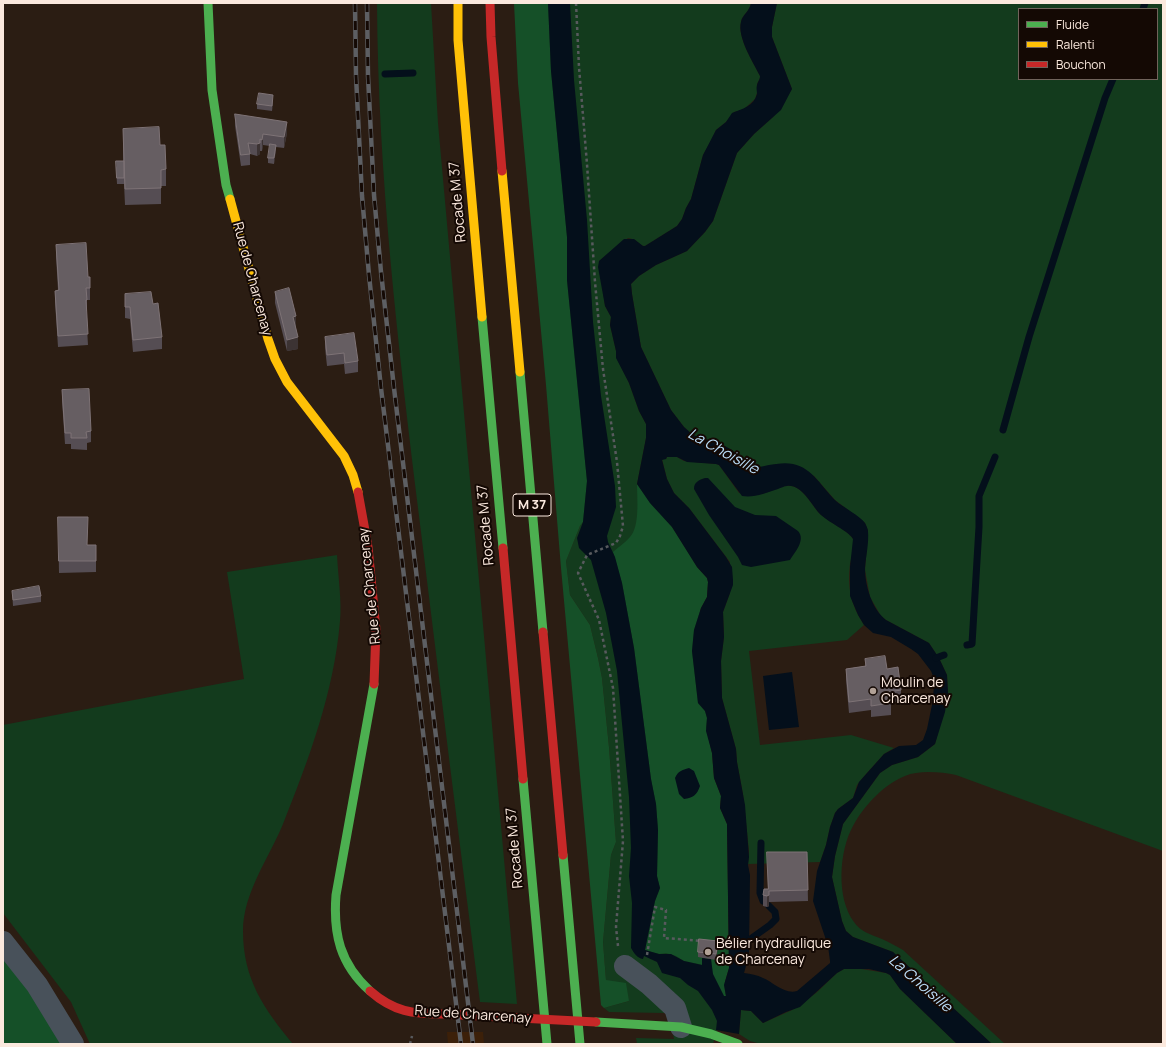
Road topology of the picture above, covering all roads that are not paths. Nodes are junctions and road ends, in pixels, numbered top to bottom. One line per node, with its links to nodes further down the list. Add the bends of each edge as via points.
1 (208, 3): 6 (main road, Rue de Charcenay, via 212,90 226,185 268,339 287,382 344,456 358,492 368,547 376,654 368,723 334,914 336,932 344,958 364,986 396,1008 418,1014)
2 (458, 3): 7 (main road, Rocade M 37 / M 37, via 458,40 486,367)
3 (490, 3): 8 (main road, M 37, via 505,209)
4 (3, 942): 9 (street, via 37,984)
5 (625, 966): 6 (street, via 675,1008)
6 (681, 1027): 10 (main road, Rue de Charcenay)
7 (547, 1040)
8 (579, 1041)
9 (73, 1044)
10 (738, 1044)

